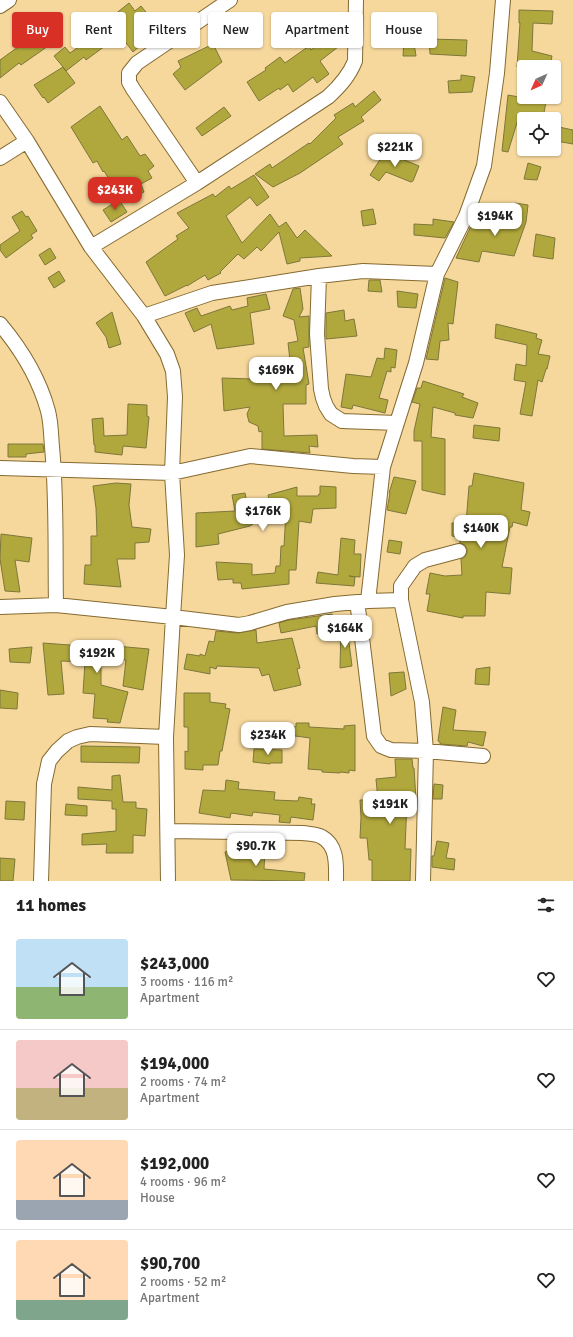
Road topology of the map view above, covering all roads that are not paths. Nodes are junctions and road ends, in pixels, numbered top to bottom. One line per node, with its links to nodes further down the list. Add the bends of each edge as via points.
1 (9, 0): 5 (street)
2 (230, 0): 9 (street, via 137,63 129,73 129,82 133,89)
3 (356, 0): 9 (street, via 355,61 340,86 328,97)
4 (503, 0): 11 (street, via 497,73 484,166 466,216)
5 (0, 6)
6 (0, 102): 7 (street)
7 (26, 141): 8 (street); 10 (street)
8 (0, 158)
9 (197, 183): 10 (street)
10 (91, 247): 13 (street)
11 (437, 274): 12 (street, via 363,271); 15 (street, via 416,363)
12 (319, 276): 13 (street, via 212,293); 15 (street, via 317,334 320,373 323,398 331,414 342,421)
13 (144, 316): 19 (street, via 167,354 173,371 175,397)
14 (0, 324): 18 (street, via 24,357 49,412)
15 (397, 423): 16 (street)
16 (383, 467): 19 (street, via 250,456); 22 (street)
17 (0, 468): 18 (street)
18 (54, 469): 19 (street); 23 (street)
19 (172, 473): 25 (street, via 176,555)
20 (459, 551): 21 (street, via 424,560 415,566 401,586)
21 (401, 600): 22 (street); 27 (street, via 422,702)
22 (362, 601): 25 (street, via 287,612 239,625); 27 (street, via 362,630 374,736 380,746 391,750)
23 (56, 605): 24 (street); 25 (street)
24 (0, 607)
25 (173, 617): 26 (street)
26 (166, 737): 29 (street); 30 (street, via 90,734 68,741 57,751 49,761 44,784)
27 (426, 751): 28 (street); 33 (street)
28 (483, 756)
29 (168, 830): 31 (street); 32 (street, via 303,833 322,837 336,858)
30 (41, 881)
31 (168, 881)
32 (336, 881)
33 (423, 881)

